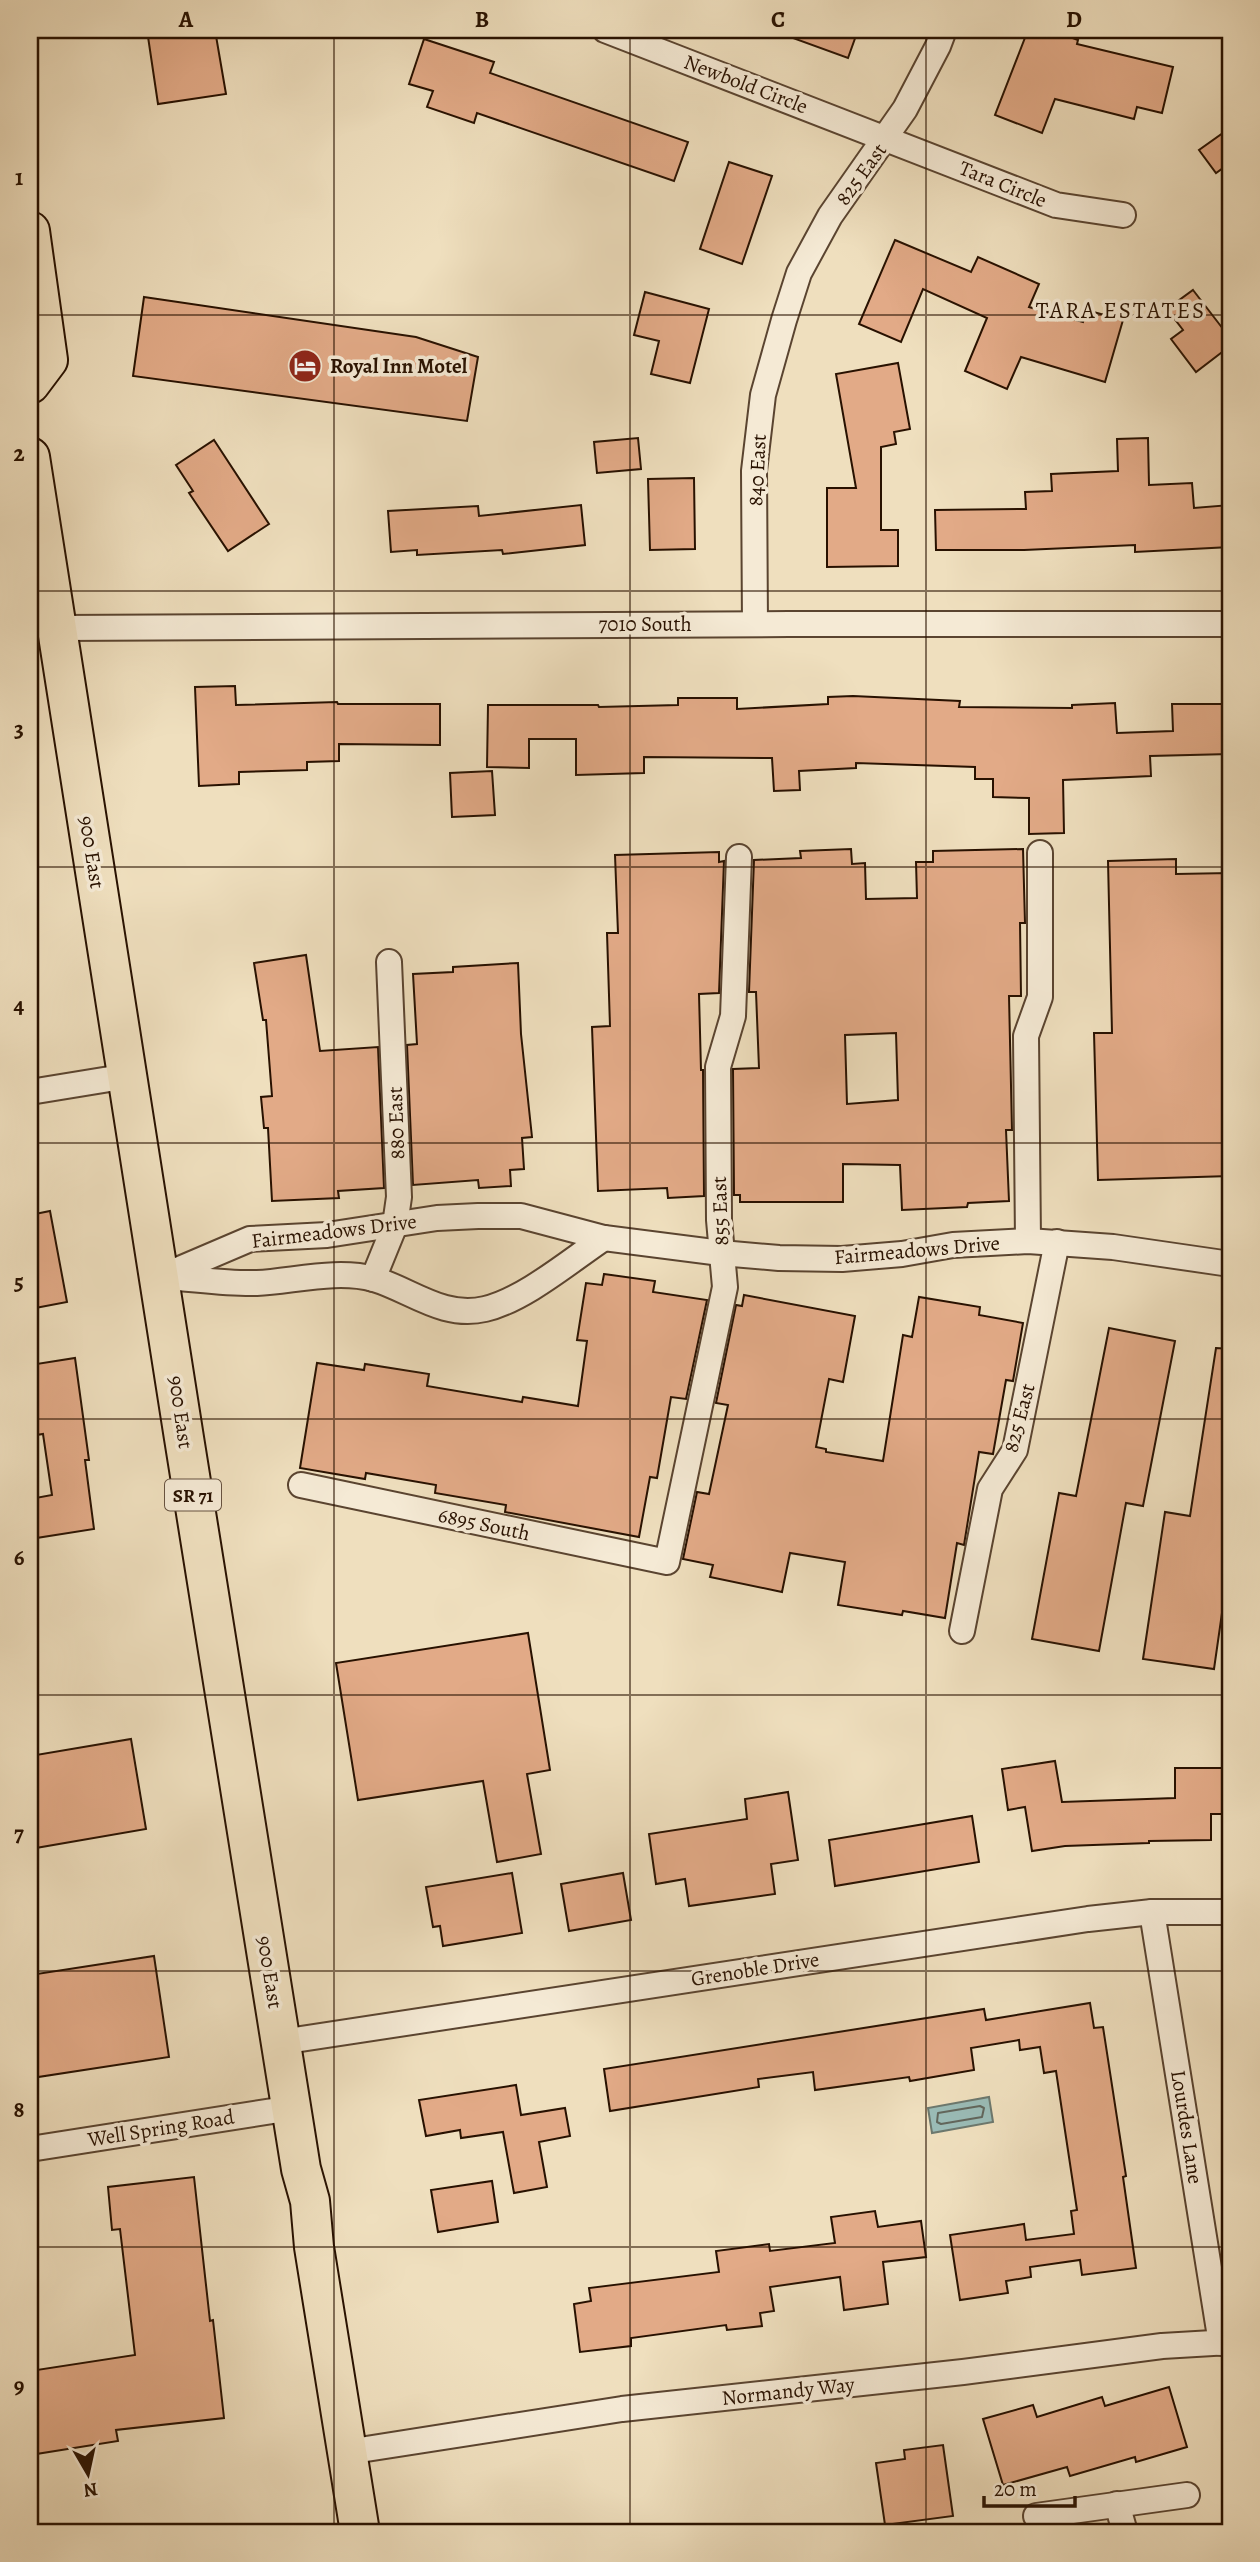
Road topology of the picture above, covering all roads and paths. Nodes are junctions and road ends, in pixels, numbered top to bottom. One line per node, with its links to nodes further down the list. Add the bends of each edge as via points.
1 (605, 30): 3 (street, Newbold Circle)
2 (944, 30): 3 (street, 825 East)
3 (886, 138): 4 (street, Tara Circle, via 1056,205); 6 (street, 825 East, via 830,216 799,273)
4 (1123, 215)
5 (30, 231): 7 (main road, via 48,360)
6 (783, 320): 9 (street, 840 East, via 763,395 754,471)
7 (30, 384)
8 (30, 457): 11 (main road, 900 East / SR 71)
9 (755, 624): 10 (street, 7010 South); 11 (street, 7010 South)
10 (1230, 624)
11 (59, 628): 15 (main road, 900 East / SR 71)
12 (1040, 853): 19 (street, via 1040,997 1026,1037)
13 (739, 857): 21 (street, 855 East, via 733,1016 718,1067)
14 (389, 962): 17 (street, 880 East, via 399,1197)
15 (128, 1076): 16 (street); 23 (main road, 900 East / SR 71)
16 (30, 1092)
17 (395, 1224): 18 (street, Fairmeadows Drive, via 521,1216); 23 (street, Fairmeadows Drive, via 327,1235 250,1239); 24 (street, 880 East)
18 (604, 1238): 21 (street, Fairmeadows Drive); 24 (street, Fairmeadows Drive, via 511,1300 484,1310 429,1304)
19 (1028, 1241): 20 (street, Fairmeadows Drive); 21 (street, Fairmeadows Drive, via 842,1259)
20 (1057, 1242): 22 (street, Fairmeadows Drive); 27 (street, 825 East, via 1015,1450 990,1489)
21 (722, 1253): 26 (street, 855 East, via 725,1287)
22 (1230, 1264)
23 (161, 1276): 24 (street, Fairmeadows Drive, via 257,1283 328,1276); 30 (main road, 900 East / SR 71)
24 (373, 1279)
25 (301, 1485): 26 (street, 6895 South)
26 (667, 1562)
27 (962, 1631)
28 (1152, 1912): 29 (street, Grenoble Drive); 30 (street, Grenoble Drive); 33 (street, Lourdes Lane)
29 (1230, 1912)
30 (281, 2042): 31 (main road, 900 East / SR 71)
31 (292, 2108): 32 (street, Well Spring Road); 34 (main road, 900 East / SR 71)
32 (30, 2149)
33 (1226, 2343): 34 (street, Normandy Way, via 1162,2346 622,2409)
34 (347, 2452): 38 (main road, 900 East / SR 71)
35 (1187, 2495): 36 (street)
36 (1117, 2504): 37 (street); 39 (street)
37 (1036, 2516)
38 (360, 2532)
39 (1125, 2532)

